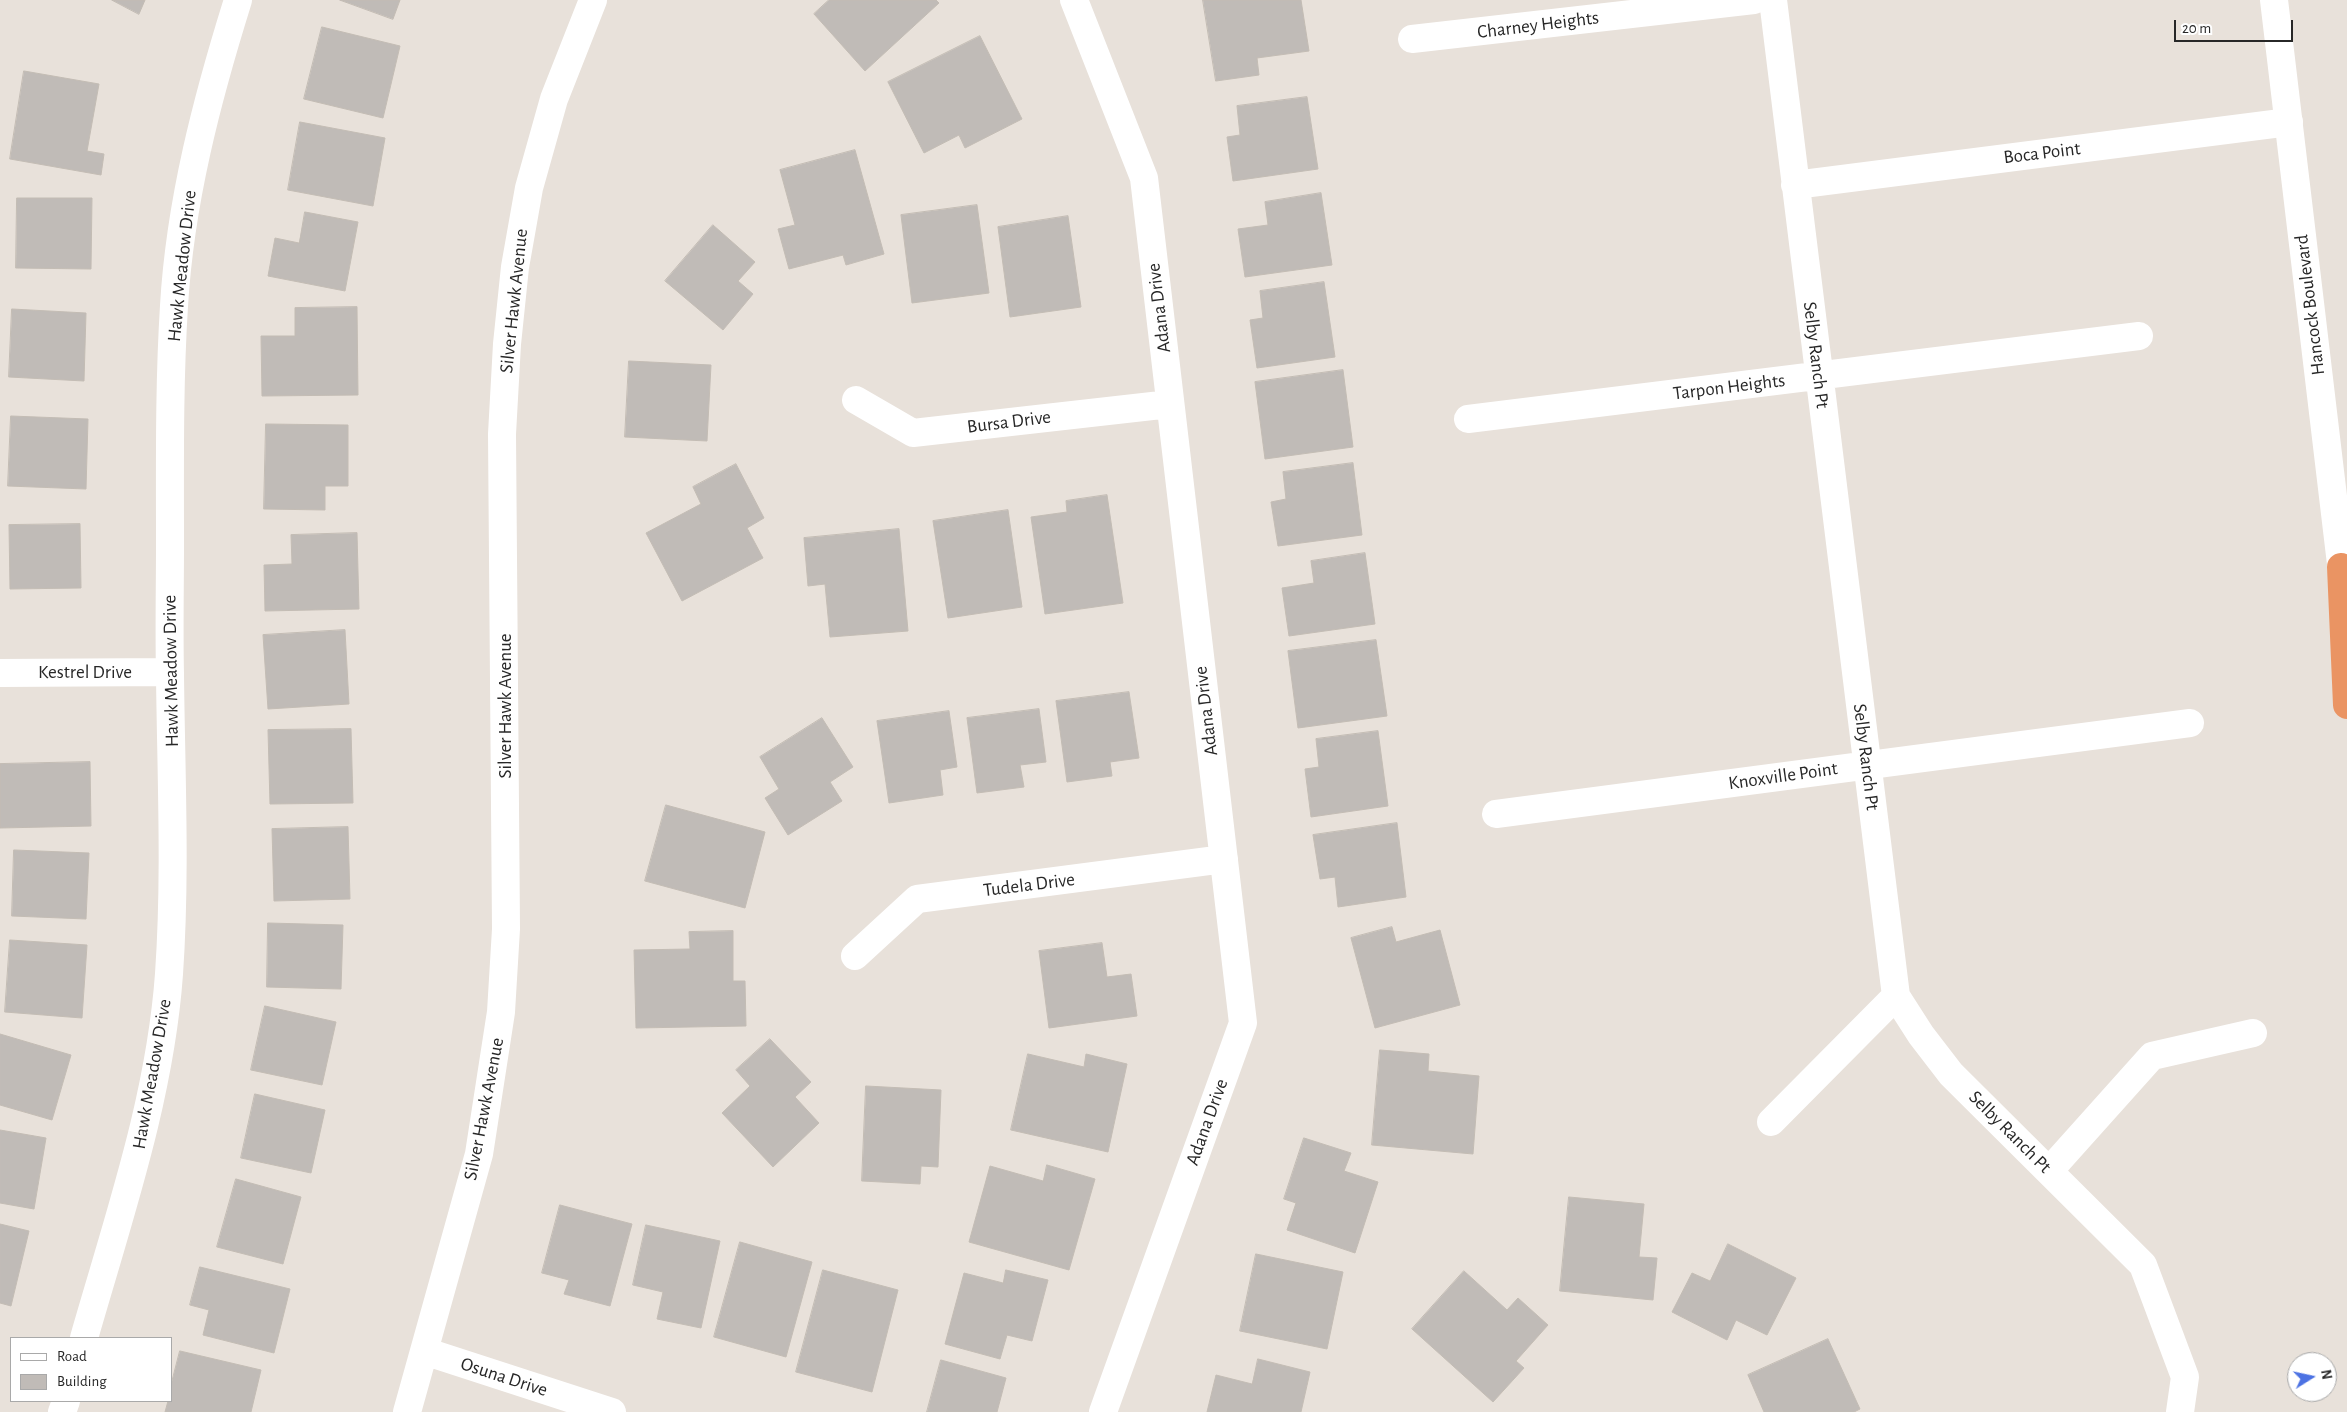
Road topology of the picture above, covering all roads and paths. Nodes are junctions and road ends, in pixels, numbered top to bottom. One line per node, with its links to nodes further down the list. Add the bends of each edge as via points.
1 (238, 0): 17 (street, Hawk Meadow Drive, via 197,147 174,304)
2 (593, 0): 30 (street, Silver Hawk Avenue, via 554,98 529,188 515,267 502,434 506,929 501,1012 479,1154)
3 (1074, 0): 13 (street, Adana Drive, via 1144,178)
4 (1754, 0): 7 (street, Charney Heights)
5 (1773, 0): 9 (street, Selby Ranch Pt)
6 (2274, 0): 8 (street, Hancock Boulevard)
7 (1412, 39)
8 (2289, 122): 9 (street, Boca Point); 15 (street, Hancock Boulevard)
9 (1795, 185): 11 (street, Selby Ranch Pt)
10 (2139, 336): 11 (street, Tarpon Heights)
11 (1819, 376): 14 (street, Tarpon Heights); 21 (street, Selby Ranch Pt)
12 (856, 400): 13 (street, Bursa Drive, via 913,433)
13 (1170, 404): 23 (street, Adana Drive)
14 (1468, 419)
15 (2341, 567): 16 (street, Hancock Boulevard); 19 (highway)
16 (2347, 610)
17 (170, 672): 18 (street, Kestrel Drive); 29 (street, Hawk Meadow Drive, via 172,898 163,1034 134,1167)
18 (0, 673)
19 (2347, 705)
20 (2190, 723): 21 (street, Knoxville Point)
21 (1867, 765): 22 (street, Knoxville Point); 25 (street, Selby Ranch Pt)
22 (1496, 814)
23 (1224, 859): 24 (street, Tudela Drive, via 917,899); 33 (street, Adana Drive, via 1243,1023)
24 (855, 956)
25 (1896, 996): 27 (street); 28 (street, Selby Ranch Pt, via 1920,1035 1951,1074)
26 (2253, 1033): 28 (street, via 2152,1056)
27 (1770, 1122)
28 (2049, 1171): 34 (street, Selby Ranch Pt, via 2143,1265 2185,1377)
29 (84, 1337)
30 (424, 1351): 31 (street, Silver Hawk Avenue); 32 (street, Osuna Drive)
31 (407, 1412)
32 (612, 1412)
33 (1103, 1412)
34 (2180, 1412)

